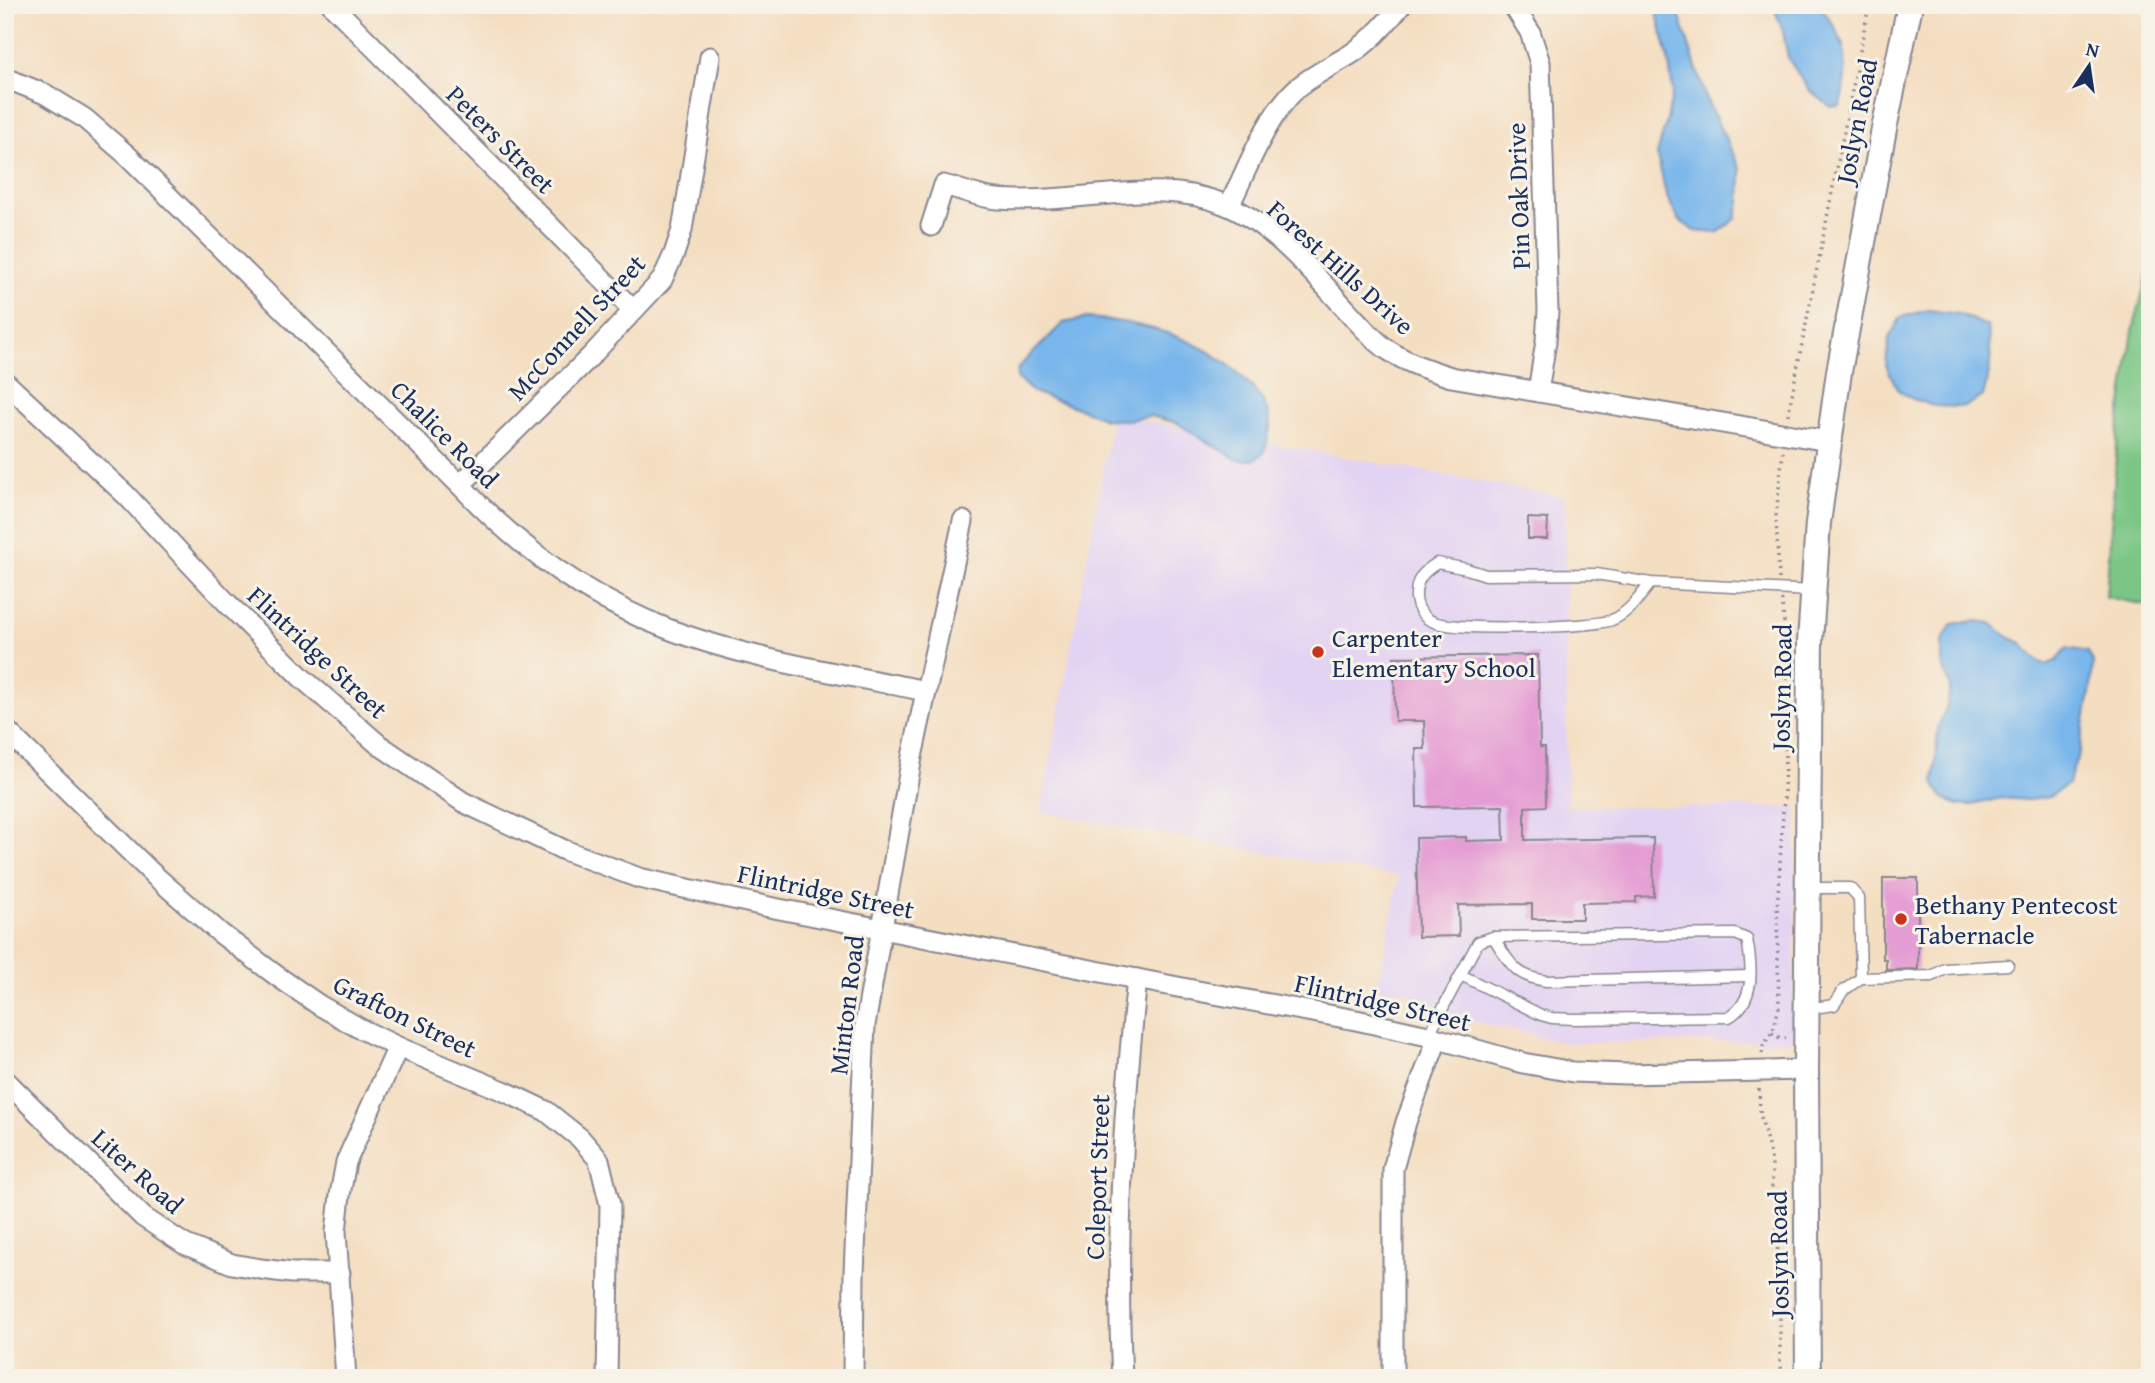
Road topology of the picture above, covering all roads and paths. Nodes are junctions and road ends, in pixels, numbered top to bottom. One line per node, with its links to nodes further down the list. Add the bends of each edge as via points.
1 (332, 5): 9 (street, Peters Street)
2 (1401, 5): 7 (street, via 1371,39 1295,90 1278,110)
3 (1513, 5): 11 (street, Pin Oak Drive, via 1530,32 1540,63 1548,311)
4 (1910, 5): 12 (street, Joslyn Road)
5 (710, 57): 9 (street, McConnell Street, via 678,242 662,280)
6 (5, 78): 13 (street, Chalice Road, via 45,94 84,118 128,156)
7 (1229, 206): 8 (street, Forest Hills Drive, via 1174,191 990,198 944,185); 11 (street, Forest Hills Drive, via 1291,252 1387,350 1451,377)
8 (931, 226)
9 (633, 310): 13 (street, McConnell Street)
10 (5, 382): 20 (street, Flintridge Street, via 125,495 301,677 378,744 463,802 564,850 639,878)
11 (1538, 392): 12 (street, Forest Hills Drive)
12 (1828, 442): 16 (street, Joslyn Road)
13 (460, 485): 17 (street, Chalice Road, via 490,518 561,574 668,628 798,665)
14 (963, 521): 17 (street, Minton Road)
15 (1651, 583): 15 (lane, via 1597,574 1486,575 1437,563 1422,573 1416,601 1422,615 1433,622 1457,627 1588,625 1613,620); 16 (lane)
16 (1814, 591): 19 (street, Joslyn Road)
17 (926, 691): 20 (street, Minton Road)
18 (5, 729): 31 (street, Grafton Street, via 220,933 319,1005)
19 (1808, 888): 25 (lane, via 1850,888 1859,898); 27 (street, Joslyn Road)
20 (881, 930): 26 (street, Flintridge Street); 37 (street, Minton Road, via 865,1025 853,1273)
21 (1493, 937): 23 (lane, via 1478,942); 24 (lane, via 1523,976 1546,981); 24 (lane, via 1735,934 1747,939)
22 (2008, 965): 25 (lane, via 1945,969 1932,976)
23 (1461, 975): 24 (lane, via 1541,1015 1574,1019 1729,1017 1745,1002); 30 (lane)
24 (1750, 976)
25 (1861, 978): 27 (lane, via 1843,991 1834,1005)
26 (1137, 979): 30 (street, Flintridge Street); 38 (street, Coleport Street, via 1120,1213)
27 (1806, 1009): 32 (street, Joslyn Road)
28 (1772, 1033): 29 (path)
29 (1778, 1037)
30 (1433, 1038): 32 (street, Flintridge Street, via 1573,1072); 39 (street, via 1393,1170)
31 (398, 1047): 34 (street, via 346,1162 336,1232); 36 (street, Grafton Street, via 545,1111 580,1138 599,1160 610,1205)
32 (1806, 1070): 40 (street, Joslyn Road)
33 (5, 1080): 34 (street, Liter Road, via 143,1217 184,1244 232,1264 292,1273)
34 (340, 1273): 35 (street)
35 (346, 1378)
36 (607, 1378)
37 (853, 1378)
38 (1122, 1378)
39 (1393, 1378)
40 (1808, 1378)

